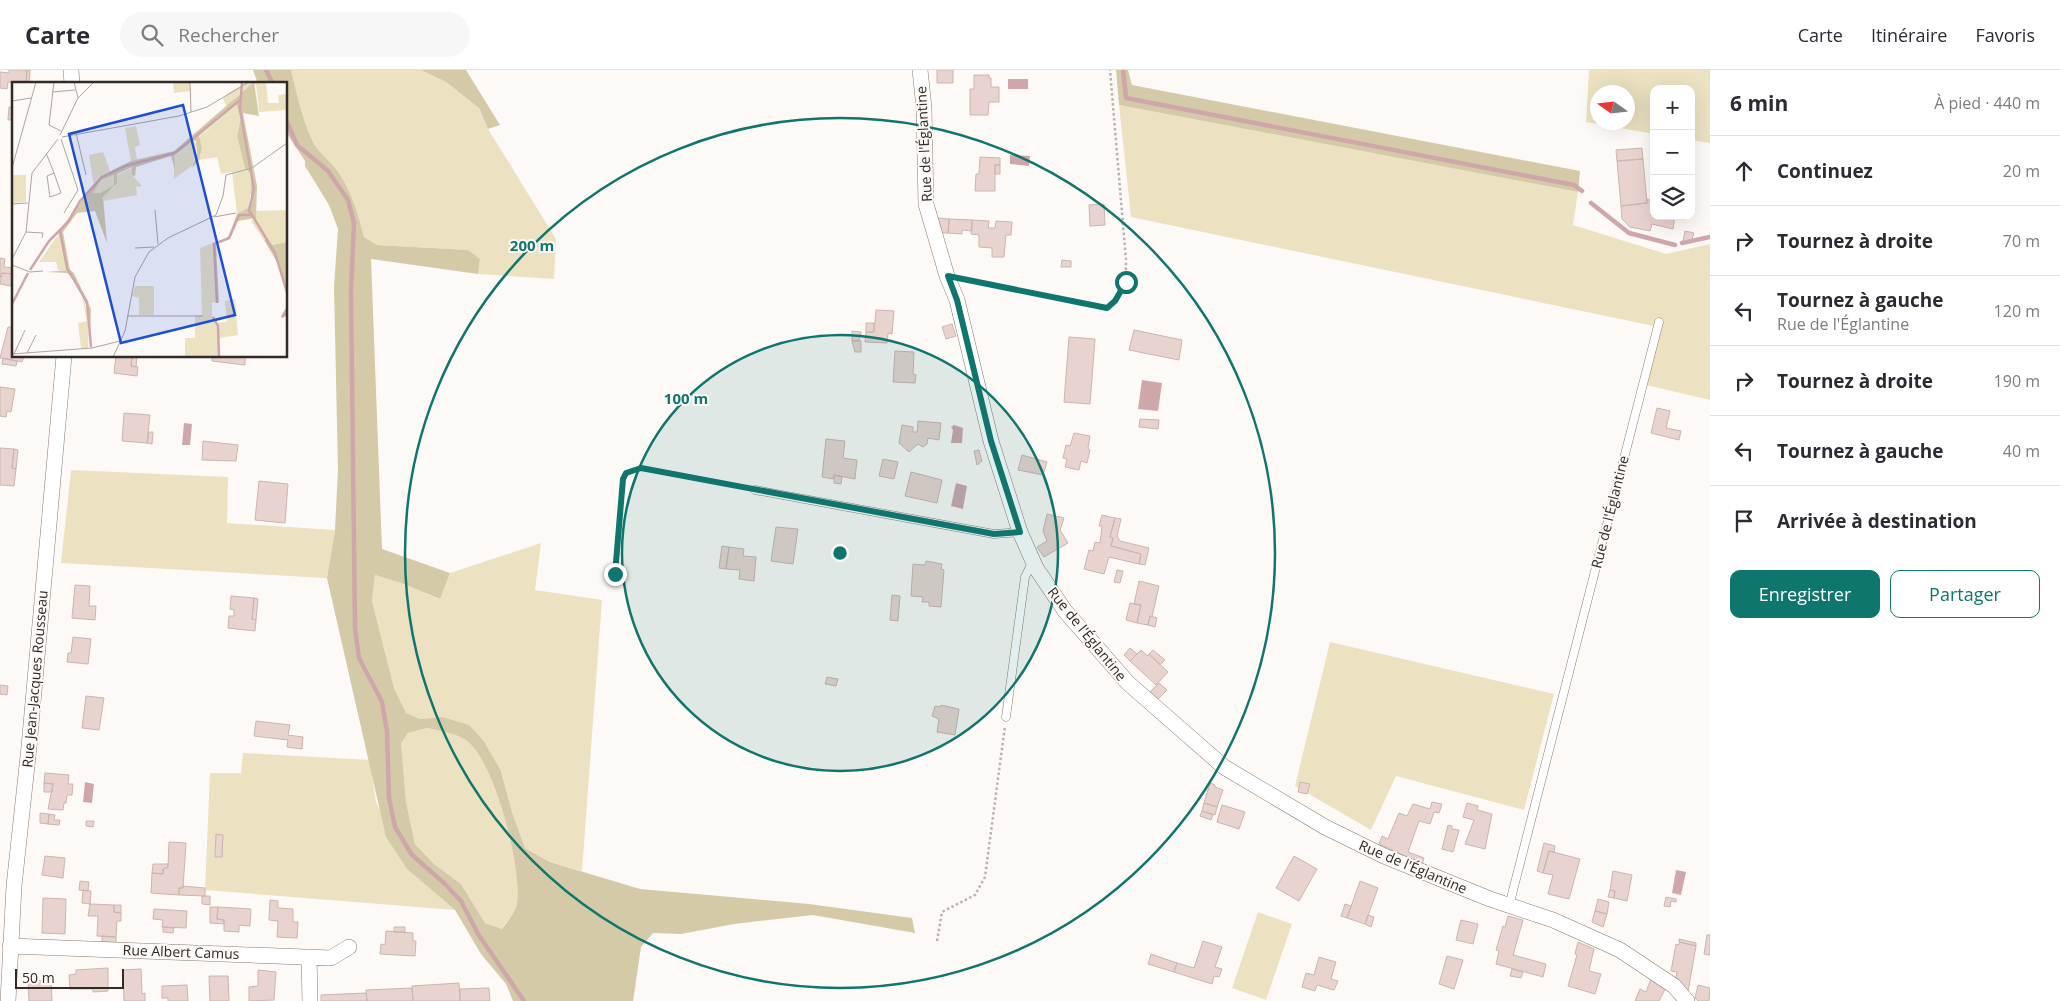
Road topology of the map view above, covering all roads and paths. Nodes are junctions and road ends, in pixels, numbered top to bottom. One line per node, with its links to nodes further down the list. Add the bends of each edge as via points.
1 (920, 70): 3 (street, Rue de l'Églantine, via 926,204)
2 (1110, 70): 3 (path, via 1126,260 1126,282 1115,301 1107,308)
3 (948, 276): 7 (street, Rue de l'Églantine, via 957,300 991,441)
4 (1659, 322): 11 (lane, Rue de l'Églantine)
5 (64, 358): 13 (street, Rue Jean-Jacques Rousseau)
6 (755, 490): 7 (lane, via 994,534); 9 (path, via 641,468 626,473)
7 (1020, 532): 8 (street, Rue de l'Églantine)
8 (1033, 562): 10 (lane, via 1025,577); 11 (street, Rue de l'Églantine, via 1065,611 1128,684 1224,768 1325,827 1384,856)
9 (615, 574)
10 (1006, 717): 12 (path, via 985,877 975,895 942,912)
11 (1509, 906): 18 (street, Rue de l'Églantine, via 1553,920 1620,950 1674,986)
12 (937, 941)
13 (10, 946): 15 (street, Rue Albert Camus); 16 (street, Rue Jean-Jacques Rousseau)
14 (349, 948): 15 (street, Rue Albert Camus, via 331,958)
15 (309, 957): 17 (street)
16 (8, 1001)
17 (310, 1001)
18 (1687, 1001)

